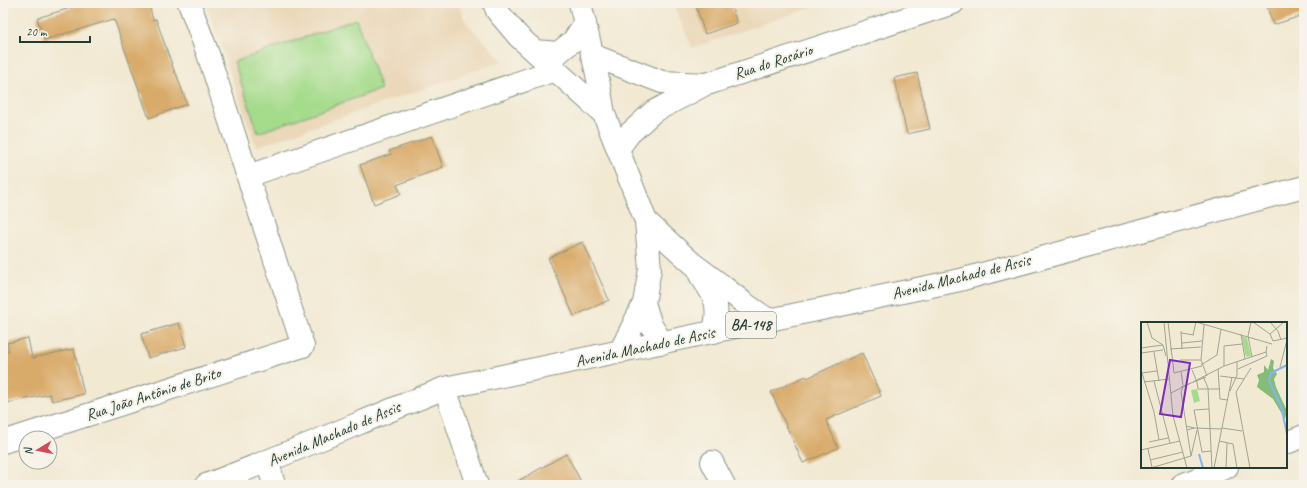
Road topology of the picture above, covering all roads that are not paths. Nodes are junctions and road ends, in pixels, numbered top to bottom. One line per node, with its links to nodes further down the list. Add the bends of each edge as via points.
1 (189, 3): 11 (street)
2 (494, 3): 5 (street, via 497,11 518,36)
3 (953, 3): 8 (street, Rua do Rosário)
4 (582, 13): 5 (street, via 573,41 558,53); 6 (street)
5 (535, 51): 7 (street)
6 (592, 55): 8 (street, Rua do Rosário, via 662,82); 9 (street)
7 (555, 70): 9 (street); 11 (street)
8 (707, 84): 10 (street, via 653,112 629,134)
9 (604, 114): 10 (street)
10 (618, 149): 13 (street)
11 (248, 176): 22 (street, Rua João Antônio de Brito, via 304,346)
12 (1304, 187): 16 (street, Avenida Machado de Assis / BA-148, via 960,280)
13 (646, 221): 14 (street); 15 (street, via 650,269)
14 (692, 263): 16 (street); 17 (street, via 716,301 717,320)
15 (644, 303): 18 (street, via 651,325); 19 (street)
16 (770, 321): 17 (street, Avenida Machado de Assis / BA-148)
17 (714, 332): 18 (street, Avenida Machado de Assis / BA-148)
18 (662, 343): 19 (street, Avenida Machado de Assis / BA-148)
19 (620, 352): 20 (street, Avenida Machado de Assis / BA-148)
20 (445, 388): 24 (street, Avenida Machado de Assis / BA-148); 29 (street)
21 (1304, 436): 23 (street)
22 (3, 442)
23 (1287, 444)
24 (268, 462): 27 (street, Avenida Machado de Assis / BA-148); 28 (street)
25 (712, 462): 30 (street)
26 (1224, 468): 31 (street)
27 (206, 485)
28 (274, 485)
29 (477, 485)
30 (724, 485)
31 (1182, 485)

